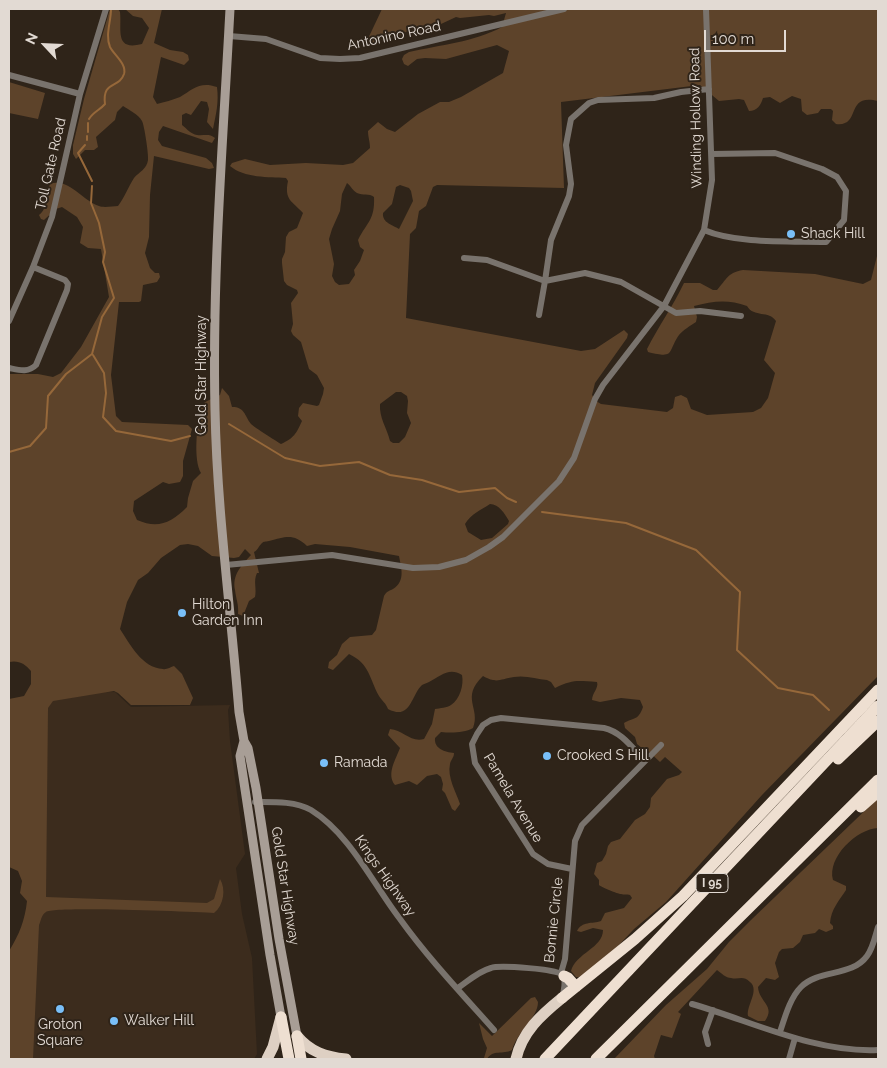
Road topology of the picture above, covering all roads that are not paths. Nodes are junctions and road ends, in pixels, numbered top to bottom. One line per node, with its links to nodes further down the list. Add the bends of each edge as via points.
1 (106, 9): 8 (street, Toll Gate Road)
2 (230, 9): 5 (main road, Gold Star Highway)
3 (564, 9): 5 (street, Antonino Road, via 360,58 320,58 266,39)
4 (706, 9): 7 (street, Winding Hollow Road)
5 (229, 36): 19 (main road, Gold Star Highway, via 215,310 216,442)
6 (9, 75): 8 (street)
7 (709, 89): 9 (street, Winding Hollow Road); 13 (street, via 654,98 598,100 589,103 571,119 566,145 571,184 551,240)
8 (80, 94): 12 (street, Toll Gate Road, via 52,217)
9 (712, 154): 10 (street, Winding Hollow Road, via 712,180); 10 (street, via 775,153 822,169 837,177 846,191 844,220 826,242 732,238)
10 (704, 230): 14 (street, Winding Hollow Road)
11 (464, 258): 13 (street, via 487,260)
12 (33, 267): 17 (street, Toll Gate Road); 18 (street, via 65,280 67,290 36,365 26,371)
13 (546, 281): 14 (street, via 585,273 621,282); 15 (street)
14 (664, 306): 16 (street, via 676,313 700,311); 19 (street, Winding Hollow Road, via 595,399 574,458 563,476 489,547 466,560 439,567 413,568 332,555)
15 (538, 315)
16 (740, 316)
17 (9, 321)
18 (9, 368)
19 (226, 565): 23 (main road, Gold Star Highway)
20 (878, 690): 34 (highway, via 683,896)
21 (878, 706): 44 (highway, I 95)
22 (878, 721): 44 (highway)
23 (244, 741): 28 (main road, Gold Star Highway); 29 (main road, Gold Star Highway, via 240,756)
24 (661, 745): 25 (street)
25 (645, 761): 30 (street, via 582,825 575,841); 30 (street, Pamela Avenue, via 621,736 604,728 501,718 491,720 476,734 472,744 475,763 533,854 548,864)
26 (878, 780): 32 (highway)
27 (878, 792): 32 (highway)
28 (259, 802): 29 (street, Kings Highway); 35 (street, Kings Highway, via 303,807 338,834 361,861 400,920); 42 (main road, Gold Star Highway)
29 (246, 803): 39 (main road, Gold Star Highway)
30 (572, 869): 33 (street, Bonnie Circle)
31 (878, 927): 41 (street, via 867,956 861,962 853,968 815,977 801,987)
32 (725, 932): 53 (highway)
33 (562, 975): 34 (highway); 35 (street, via 492,967); 36 (street)
34 (576, 987): 36 (highway)
35 (458, 988): 40 (street, Kings Highway)
36 (562, 998): 51 (highway, via 528,1030)
37 (692, 1004): 38 (street)
38 (713, 1010): 41 (street); 45 (street, via 705,1032)
39 (281, 1017): 47 (highway); 48 (highway)
40 (494, 1030)
41 (780, 1032): 43 (street)
42 (297, 1036): 49 (highway); 50 (highway, via 318,1053)
43 (795, 1038): 46 (street, via 832,1046); 54 (street)
44 (562, 1041): 52 (highway, I 95)
45 (708, 1044)
46 (878, 1050)
47 (267, 1059)
48 (289, 1059)
49 (301, 1059)
50 (346, 1059)
51 (516, 1059)
52 (545, 1059)
53 (596, 1059)
54 (789, 1059)

